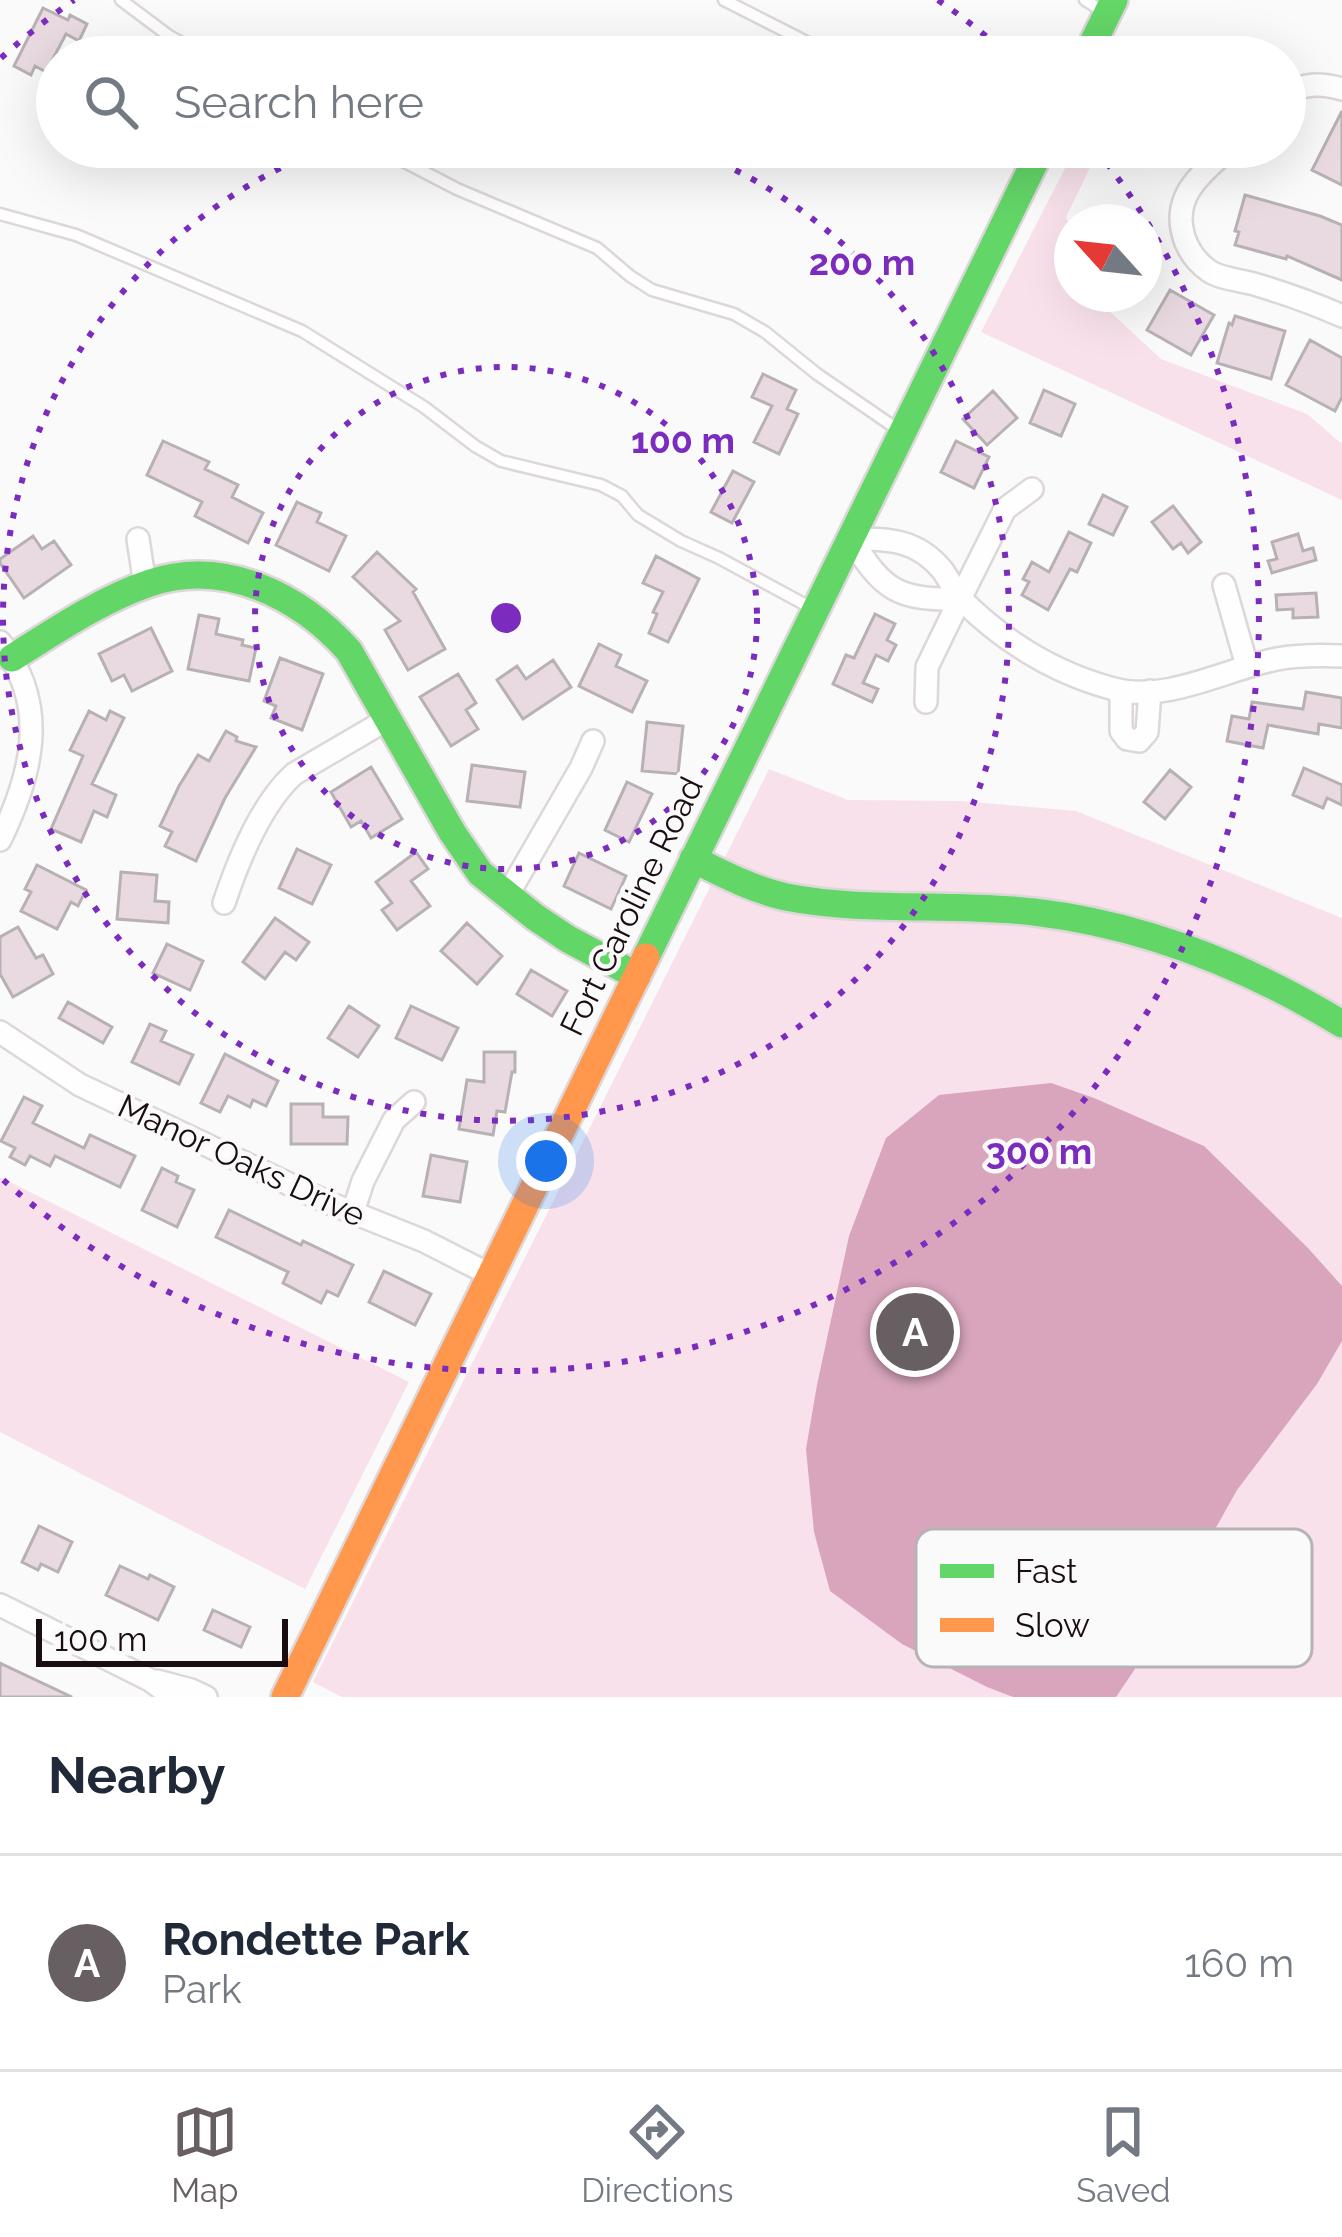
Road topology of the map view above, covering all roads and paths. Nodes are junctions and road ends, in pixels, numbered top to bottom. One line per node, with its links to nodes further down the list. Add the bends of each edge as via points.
1 (121, 0): 4 (lane)
2 (724, 0): 5 (lane)
3 (1102, 5): 6 (street)
4 (170, 36)
5 (795, 36)
6 (1092, 36)
7 (1306, 86): 8 (street)
8 (1342, 89)
9 (416, 168): 14 (lane, via 597,248 652,290 734,314)
10 (1029, 168): 14 (street, Fort Caroline Road)
11 (1209, 168): 13 (street, via 1185,198 1181,221 1193,256 1211,273)
12 (0, 214): 21 (lane, via 76,235 302,331 501,461 601,485 681,541)
13 (1342, 316)
14 (903, 433): 17 (street, Fort Caroline Road)
15 (1032, 489): 20 (street, via 1005,509)
16 (138, 538): 18 (street)
17 (851, 539): 20 (street, via 893,539 923,552); 20 (street, via 876,578 898,591); 21 (street, Fort Caroline Road)
18 (145, 584): 22 (street); 28 (street, via 221,577 280,592 331,628)
19 (1224, 586): 24 (street)
20 (960, 599): 25 (street, via 1034,657); 27 (street, via 927,668)
21 (816, 610): 31 (street, Fort Caroline Road)
22 (6, 650): 30 (street, via 32,728 23,789)
23 (1342, 656): 24 (street)
24 (1247, 666): 26 (street)
25 (1121, 691): 26 (street); 26 (street, via 1121,730 1138,741 1147,732)
26 (1150, 691)
27 (926, 702)
28 (388, 719): 32 (street, via 479,873); 33 (street, via 283,784)
29 (593, 741): 32 (street)
30 (0, 840)
31 (694, 860): 34 (street, Fort Caroline Road); 35 (street, via 782,896 993,908 1174,942)
32 (507, 896): 34 (street)
33 (224, 903)
34 (637, 976): 39 (street, Fort Caroline Road)
35 (1342, 1024)
36 (0, 1032): 38 (street, Manor Oaks Drive, via 80,1084)
37 (414, 1102): 38 (street, via 394,1120)
38 (353, 1212): 39 (street, Manor Oaks Drive)
39 (491, 1275): 44 (street, Fort Caroline Road)
40 (0, 1605): 41 (street)
41 (151, 1680): 42 (street); 43 (street)
42 (173, 1697)
43 (206, 1697)
44 (285, 1697)

